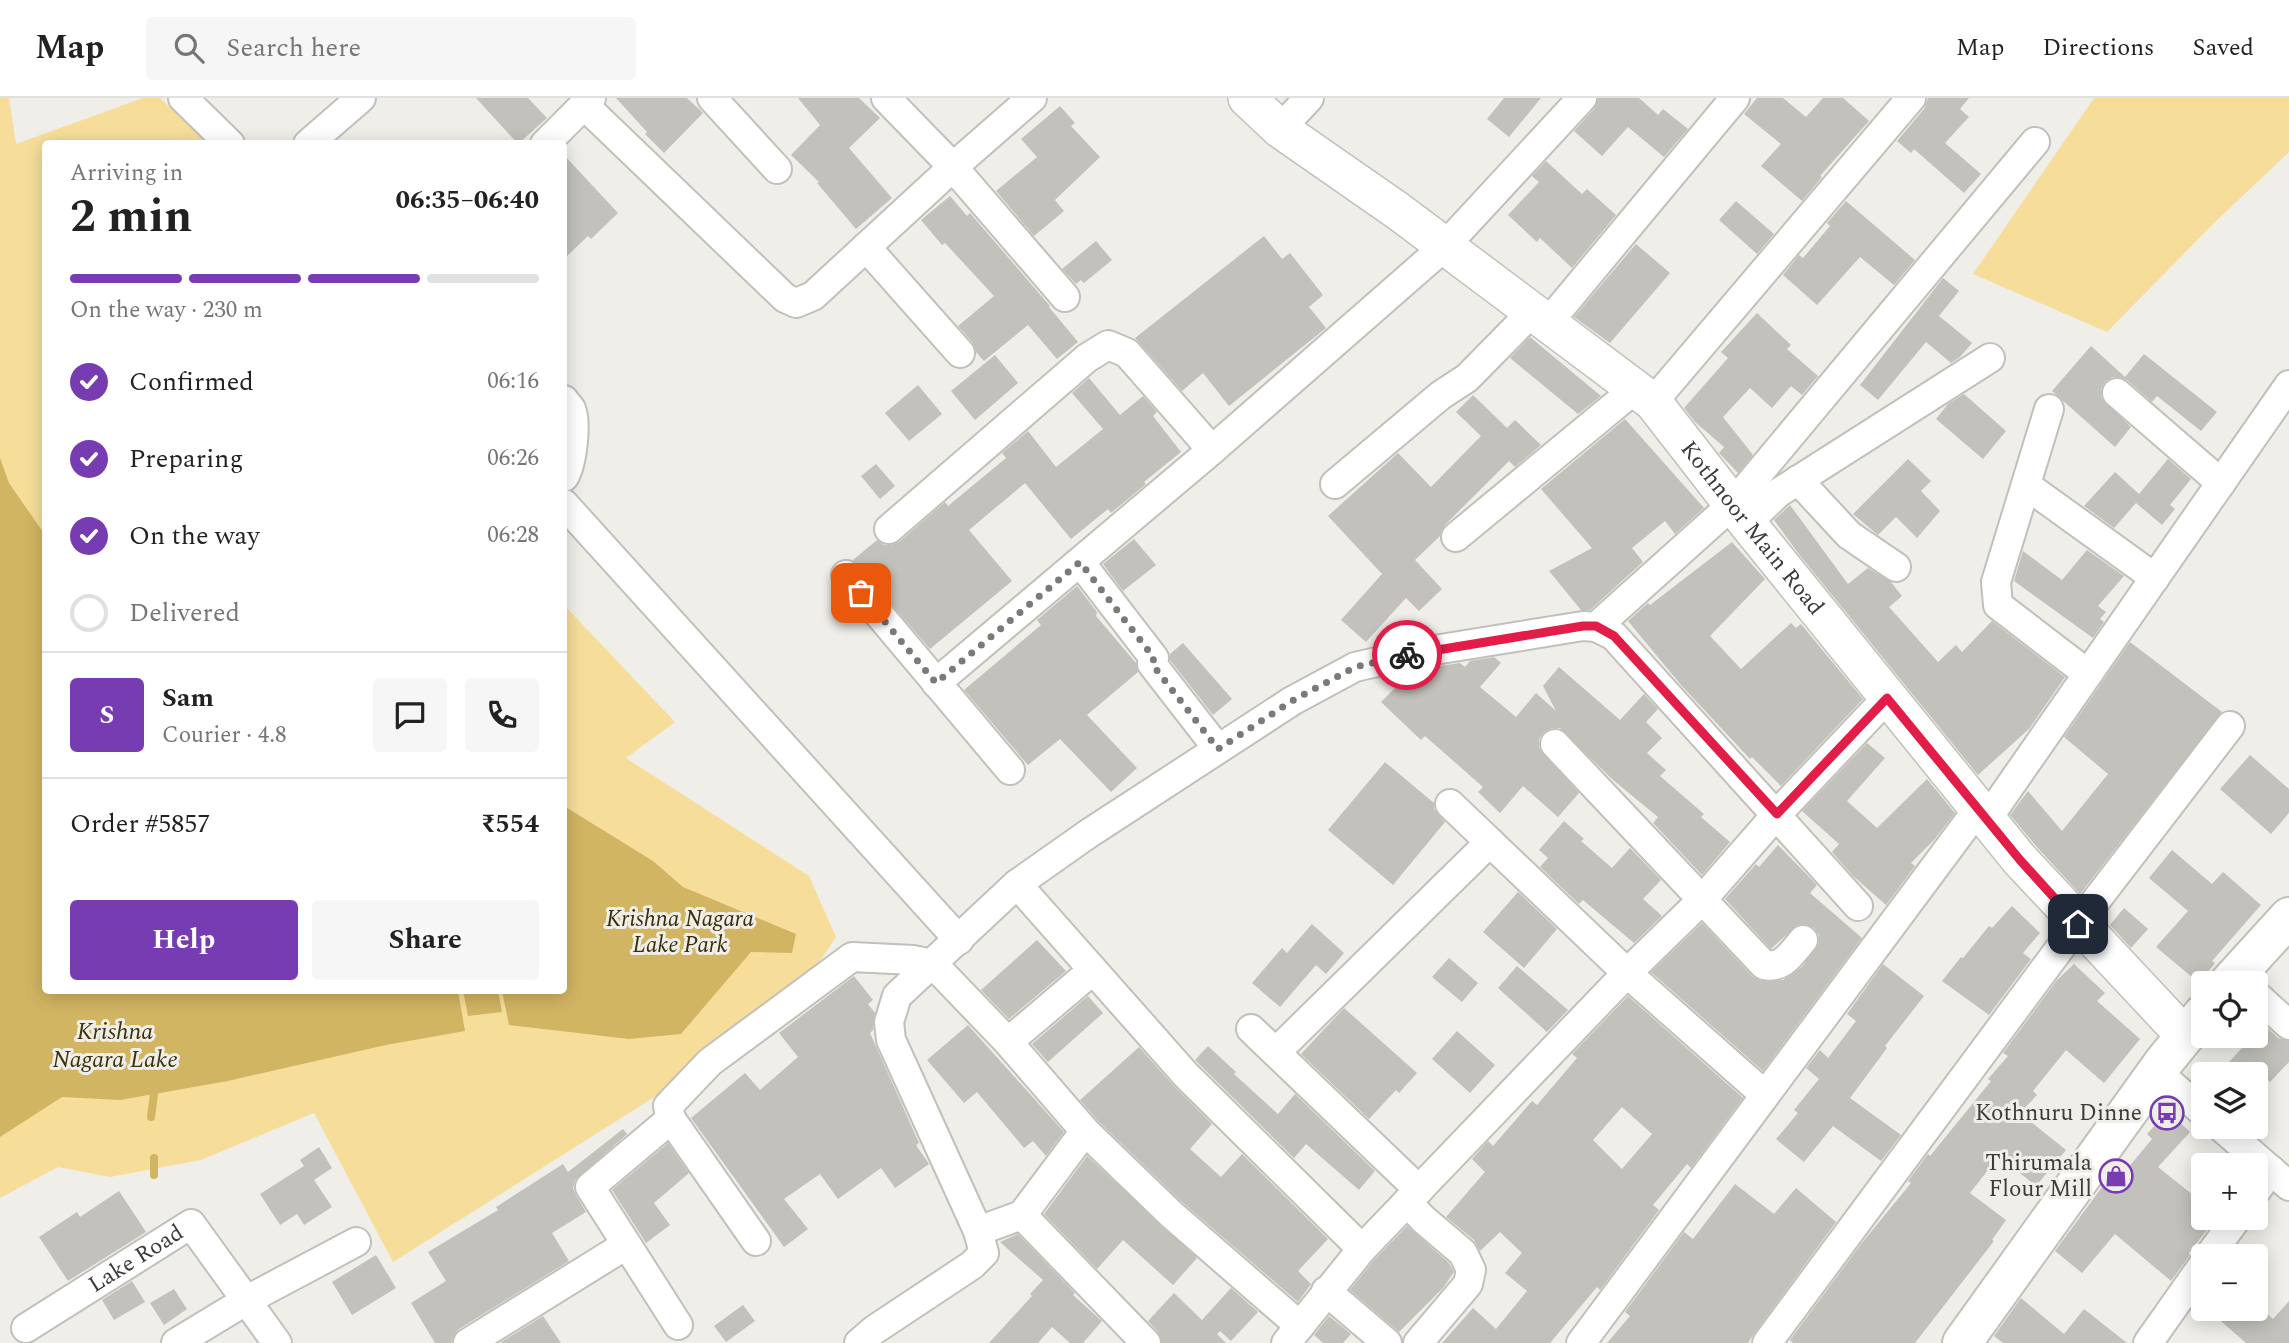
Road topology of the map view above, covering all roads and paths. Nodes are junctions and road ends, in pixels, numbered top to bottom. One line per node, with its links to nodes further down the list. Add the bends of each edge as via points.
1 (183, 98): 13 (street)
2 (361, 98): 14 (street)
3 (712, 98): 18 (street)
4 (886, 98): 17 (street)
5 (1032, 98): 17 (street)
6 (1247, 98): 12 (street, Kothnoor Main Road)
7 (1309, 98): 12 (street)
8 (1582, 98): 20 (street)
9 (1735, 98): 22 (street)
10 (1911, 98): 27 (street)
11 (587, 102): 15 (street); 19 (street, via 785,298 796,303 813,296)
12 (1279, 129): 20 (street, Kothnoor Main Road)
13 (226, 140)
14 (314, 140)
15 (549, 140)
16 (2035, 142): 37 (street)
17 (953, 167): 19 (street); 21 (street)
18 (777, 169)
19 (866, 247): 23 (street)
20 (1444, 247): 22 (street, Kothnoor Main Road); 30 (street)
21 (1065, 297)
22 (1539, 318): 27 (street, Kothnoor Main Road); 33 (street)
23 (960, 353)
24 (1990, 358): 32 (street)
25 (2289, 385): 34 (street)
26 (2117, 393): 34 (street)
27 (1644, 396): 37 (street, Kothnoor Main Road); 39 (street)
28 (567, 403): 31 (street, via 573,436)
29 (2049, 410): 35 (street)
30 (1212, 450): 38 (street, via 1128,353 1108,345 1087,358); 40 (street)
31 (567, 472)
32 (1798, 480): 37 (street); 41 (street, via 1849,535)
33 (1335, 484)
34 (2221, 484): 43 (street)
35 (2026, 485): 43 (street); 45 (street, via 1996,582 1998,605)
36 (567, 507): 61 (street)
37 (1740, 513): 44 (street); 47 (street, Kothnoor Main Road)
38 (889, 529)
39 (1456, 537)
40 (1080, 562): 46 (street); 50 (street)
41 (1896, 567)
42 (846, 575): 46 (street)
43 (2155, 578): 45 (street)
44 (1596, 626): 50 (street, via 1416,653 1355,667); 53 (street, via 1614,636)
45 (2088, 674): 54 (street)
46 (936, 683): 51 (street)
47 (1887, 698): 53 (street); 54 (street, Kothnoor Main Road)
48 (2230, 726): 60 (street)
49 (1555, 744): 57 (street)
50 (1218, 749): 56 (street)
51 (1010, 770)
52 (1450, 804): 55 (street)
53 (1777, 814): 57 (street); 58 (street)
54 (1982, 814): 60 (street, Kothnoor Main Road); 75 (street)
55 (1490, 842): 66 (street); 73 (street)
56 (1017, 884): 61 (street); 64 (street)
57 (1701, 901): 62 (street, via 1764,965 1782,964); 66 (street)
58 (1858, 906)
59 (2289, 917): 65 (main road)
60 (2078, 924): 68 (street, Kothnoor Main Road); 102 (street)
61 (959, 940): 63 (street)
62 (1803, 940)
63 (923, 962): 72 (street); 77 (street, via 852,957 710,1062 672,1100 668,1108); 83 (street, via 897,996 889,1021 891,1040)
64 (1093, 970): 72 (street); 87 (street, via 1186,1075)
65 (2250, 971)
66 (1627, 973): 75 (street); 81 (street)
67 (2268, 1007): 69 (street)
68 (2191, 1022)
69 (2289, 1025)
70 (1251, 1029): 73 (street)
71 (2191, 1029): 74 (main road)
72 (1008, 1042): 78 (street)
73 (1276, 1052): 81 (street)
74 (2157, 1072): 76 (street); 103 (main road)
75 (1765, 1095): 101 (street)
76 (2191, 1102)
77 (671, 1119): 84 (street); 86 (street, via 590,1187)
78 (1085, 1131): 82 (street); 93 (street)
79 (2232, 1139): 80 (street)
80 (2272, 1182)
81 (1413, 1196): 87 (street); 100 (street, via 1423,1219 1463,1253 1471,1270 1468,1284)
82 (1022, 1215): 83 (street); 98 (street)
83 (978, 1231): 97 (street, via 984,1253 972,1265)
84 (755, 1241)
85 (356, 1242): 90 (street)
86 (626, 1245): 91 (street); 96 (street)
87 (1362, 1249): 89 (street)
88 (2191, 1282): 104 (street)
89 (1326, 1291): 93 (street); 99 (street)
90 (247, 1300): 92 (street, Lake Road, via 191,1224); 94 (street); 95 (street, Lake Road)
91 (678, 1325)
92 (26, 1328)
93 (1293, 1335)
94 (176, 1343)
95 (277, 1343)
96 (468, 1343)
97 (859, 1343)
98 (1146, 1343)
99 (1387, 1343)
100 (1418, 1343)
101 (1581, 1343)
102 (1767, 1343)
103 (1962, 1343)
104 (2148, 1343)

